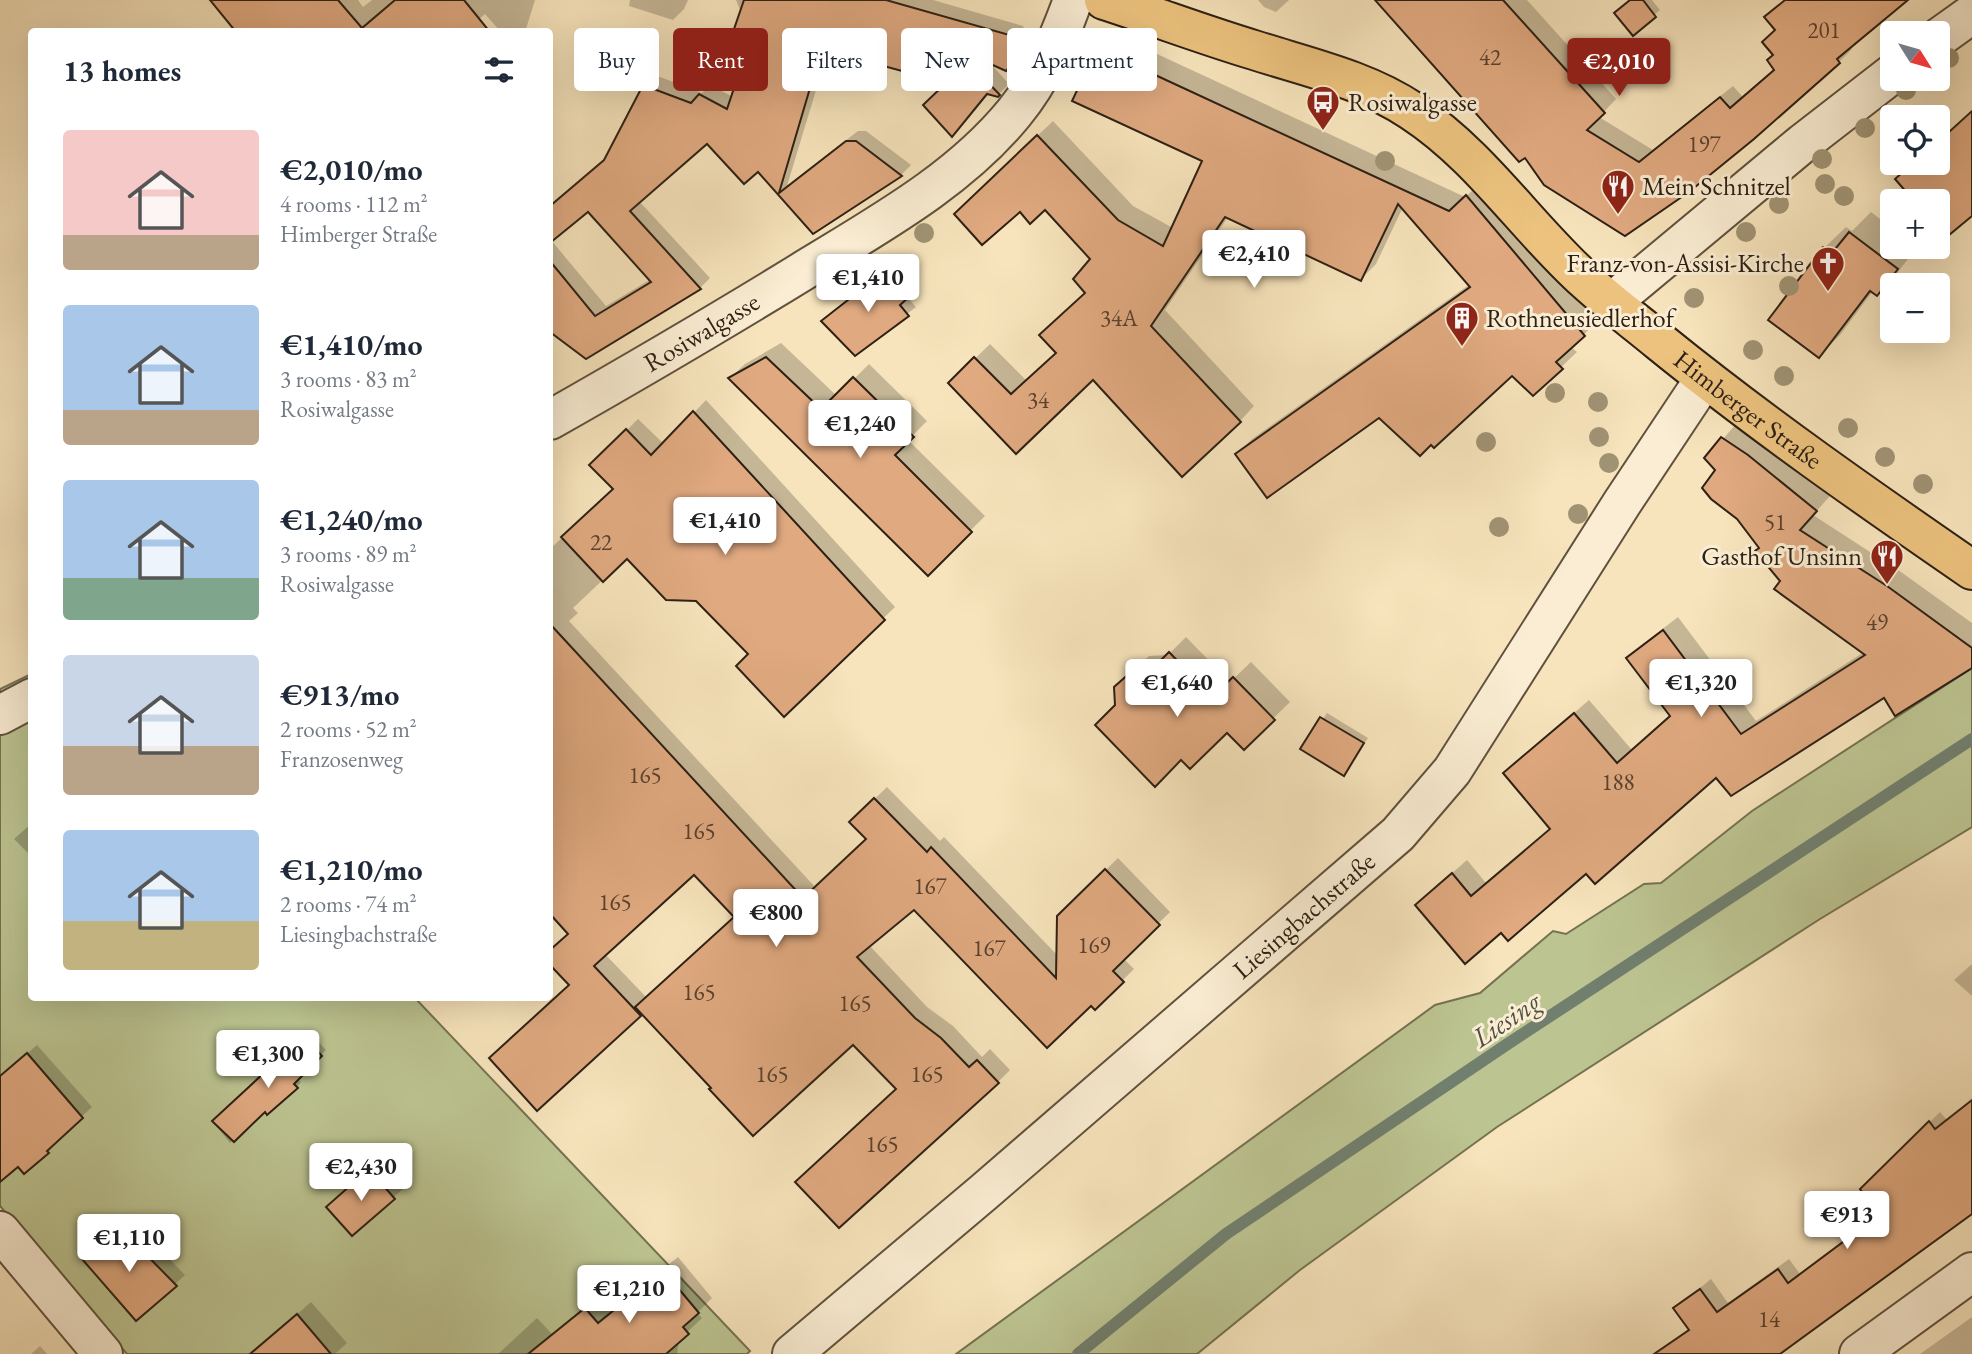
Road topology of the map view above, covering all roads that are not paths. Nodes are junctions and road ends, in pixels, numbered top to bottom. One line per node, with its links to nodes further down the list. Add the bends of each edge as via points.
1 (1073, 0): 9 (street, Rosiwalgasse, via 1054,51 1034,86 988,140 935,187 692,339)
2 (1104, 0): 3 (main road, Himberger Straße)
3 (1155, 8): 7 (main road, Himberger Straße, via 1255,51 1351,82 1410,110 1474,163 1562,257)
4 (1972, 14): 5 (street)
5 (1950, 30)
6 (1880, 83): 7 (street)
7 (1612, 302): 8 (main road, Himberger Straße)
8 (1705, 378): 10 (main road, Himberger Straße); 16 (street, Liesingbachstraße, via 1452,771 1398,834)
9 (553, 418)
10 (1972, 570)
11 (28, 700): 12 (street)
12 (0, 715)
13 (1, 1233): 15 (street)
14 (1972, 1272): 17 (street)
15 (103, 1354)
16 (792, 1354)
17 (1859, 1354)

